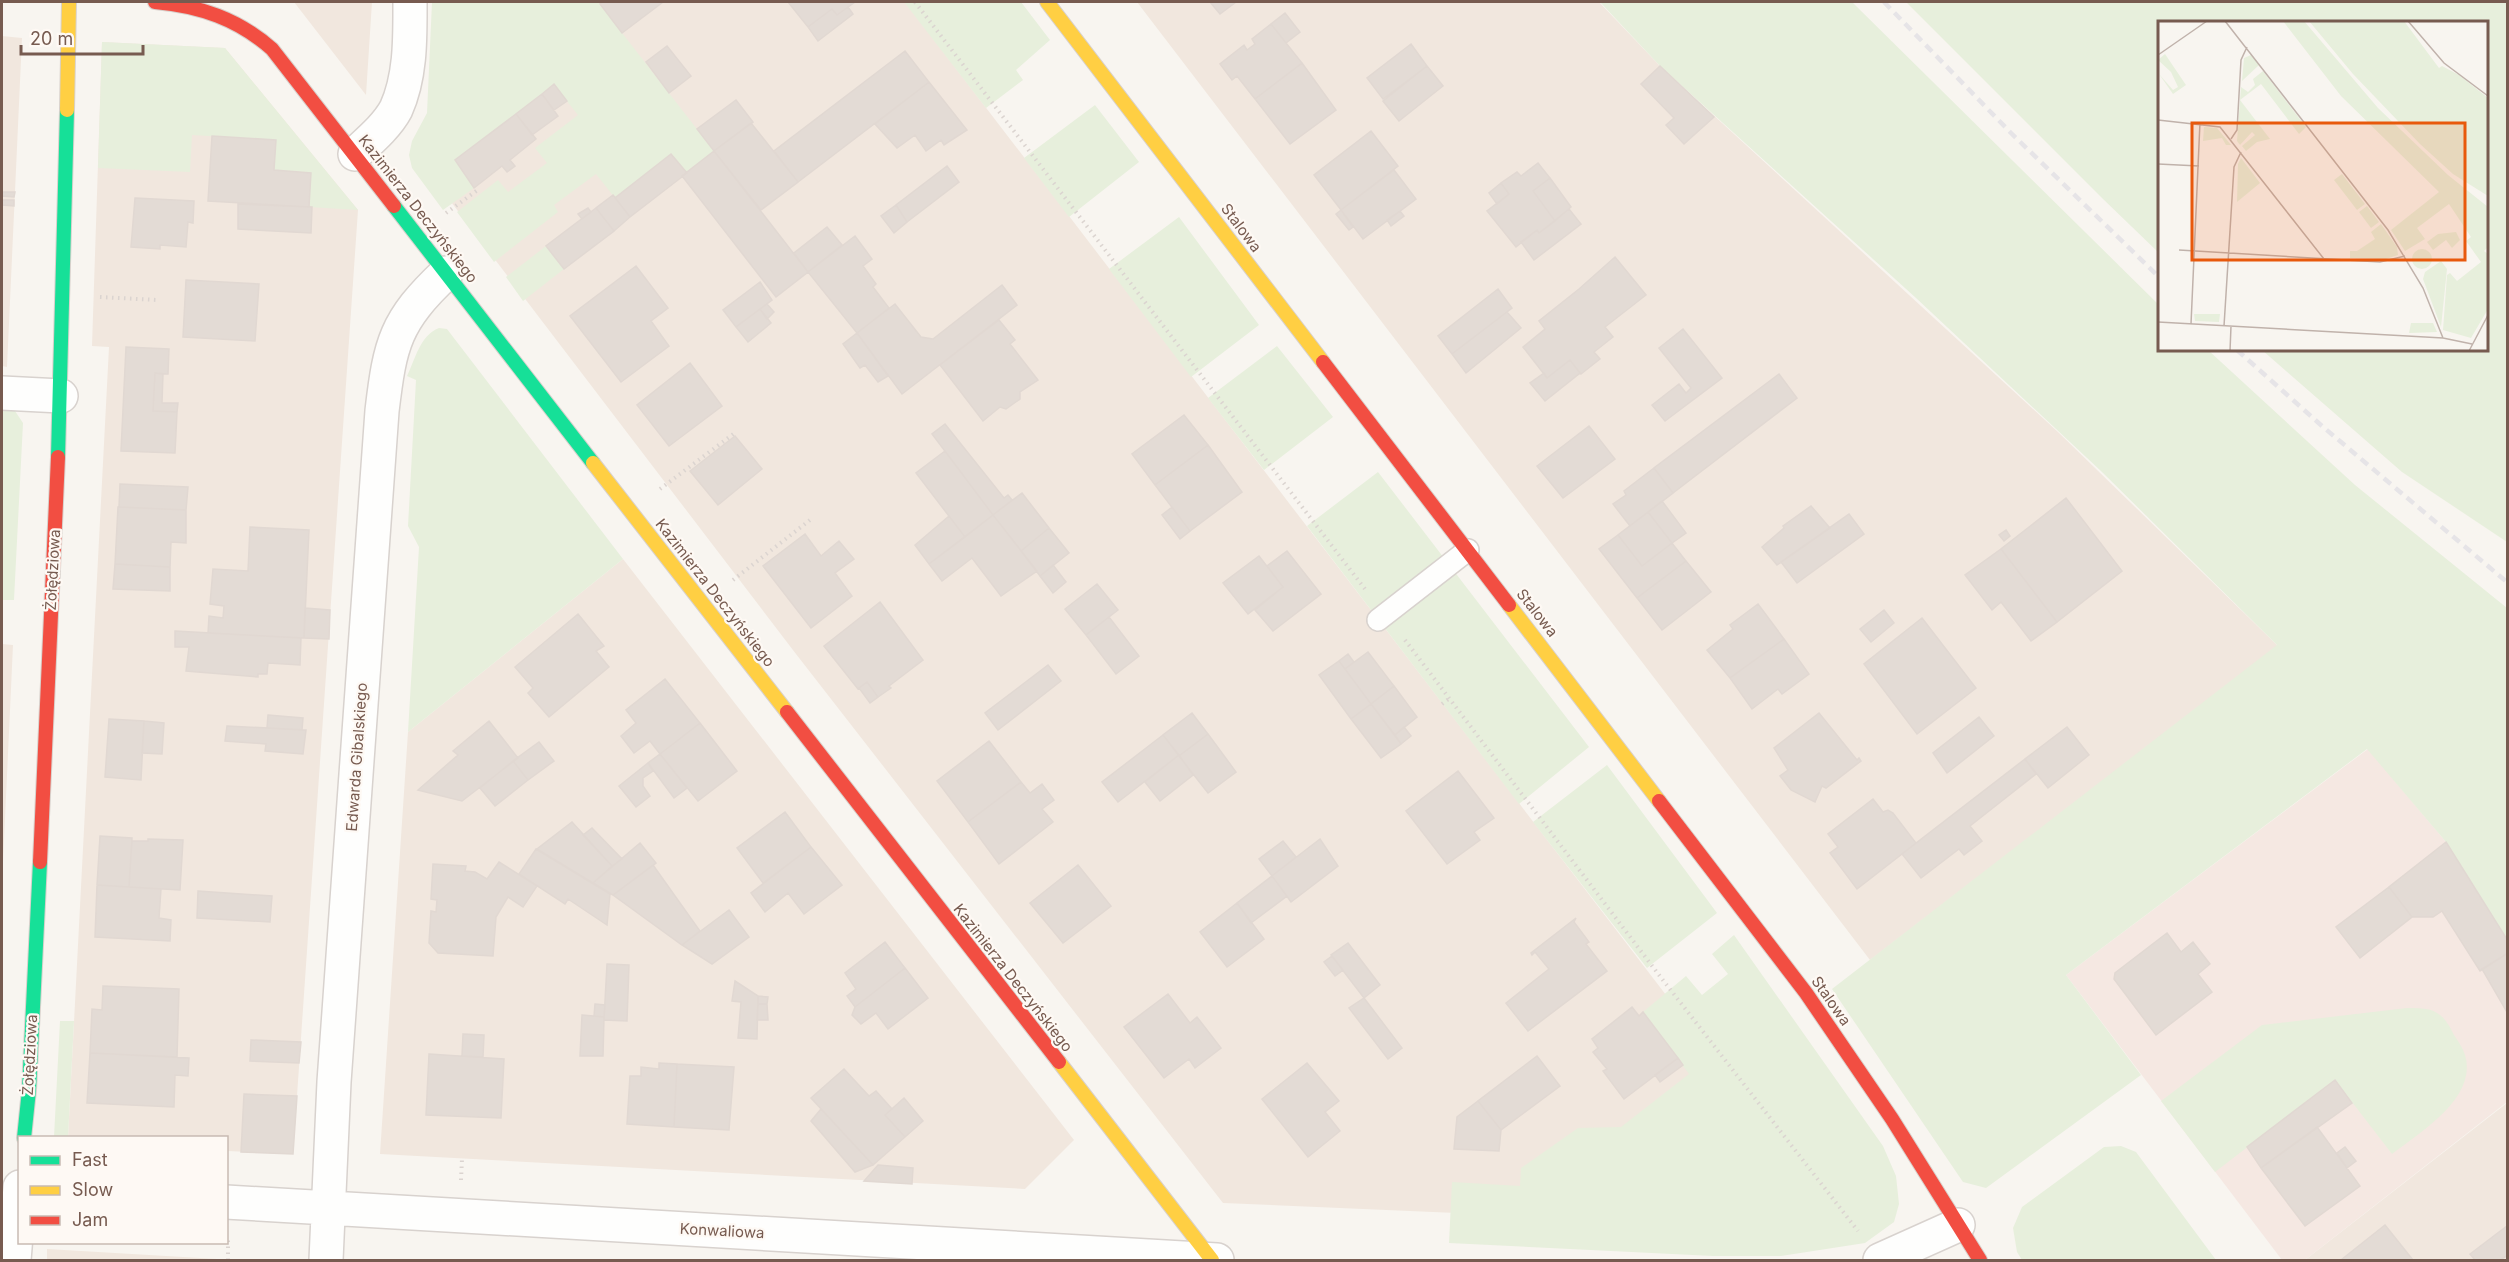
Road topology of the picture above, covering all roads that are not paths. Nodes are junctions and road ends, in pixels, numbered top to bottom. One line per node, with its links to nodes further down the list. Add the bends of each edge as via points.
1 (69, 2): 8 (street, Żołędziowa)
2 (155, 2): 5 (street, Kazimierza Deczyńskiego, via 206,10 258,36)
3 (410, 2): 5 (street, via 410,40 403,89 395,110)
4 (1047, 2): 9 (street, Stalowa)
5 (355, 154): 6 (street, Kazimierza Deczyńskiego)
6 (446, 273): 16 (street, Edwarda Gibalskiego, via 408,312 387,365); 22 (street, Kazimierza Deczyńskiego)
7 (2, 393): 8 (street)
8 (61, 396): 11 (street, Żołędziowa, via 30,1079)
9 (1468, 550): 10 (lane); 17 (street, Stalowa, via 1806,993)
10 (1382, 617)
11 (24, 1136)
12 (2, 1192): 13 (lane)
13 (18, 1193)
14 (228, 1202): 16 (street, Konwaliowa)
15 (18, 1206): 20 (street)
16 (328, 1207): 19 (street, Konwaliowa); 21 (street, Edwarda Gibalskiego)
17 (1958, 1225): 18 (street); 24 (street, Stalowa)
18 (1872, 1249)
19 (1175, 1259): 22 (street, Konwaliowa)
20 (14, 1260)
21 (326, 1260)
22 (1212, 1260): 23 (street, Konwaliowa)
23 (1217, 1260)
24 (1980, 1260)

